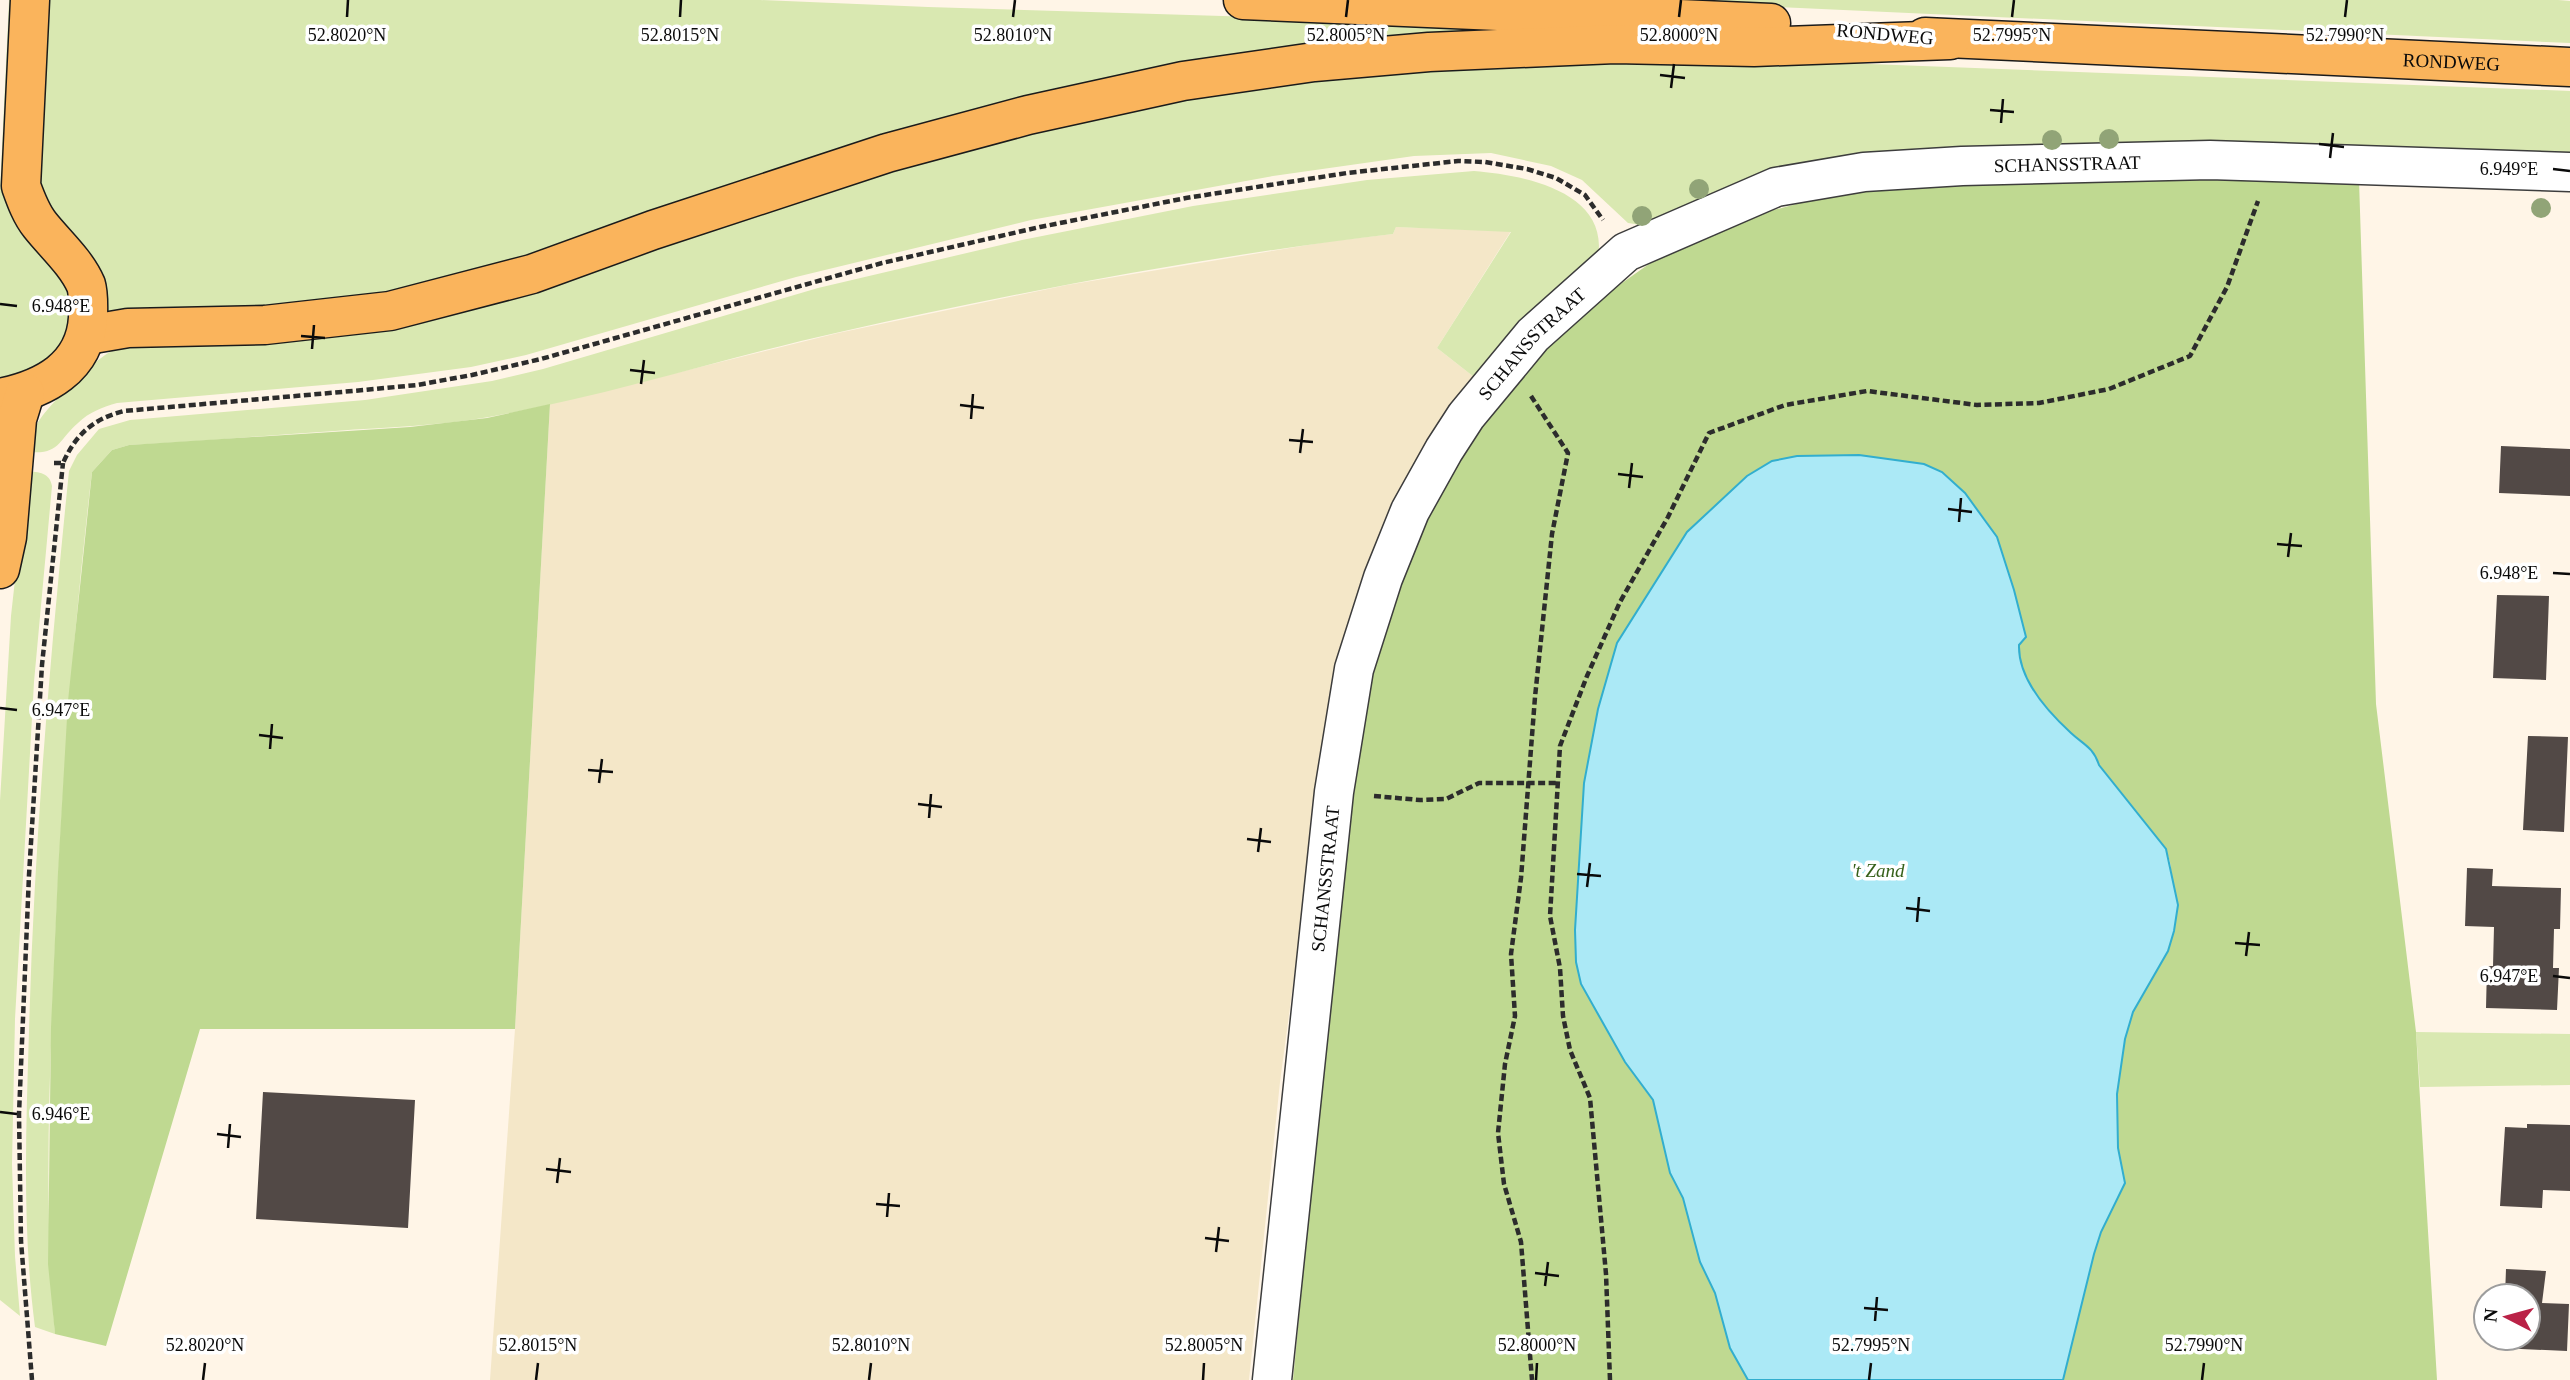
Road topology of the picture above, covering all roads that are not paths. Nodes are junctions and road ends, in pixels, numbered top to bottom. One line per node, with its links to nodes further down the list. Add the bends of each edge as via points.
1 (30, 0): 6 (main road, via 21,186 38,223 86,287)
2 (1243, 0): 3 (main road, RONDWEG, via 1756,21)
3 (1950, 40): 4 (main road, RONDWEG); 6 (main road, via 1754,47 1615,44 1429,52 1314,62 1183,81 1028,115 887,153 532,274 390,311 265,325 128,328)
4 (2570, 67)
5 (2570, 172): 9 (street, SCHANSSTRAAT, via 2210,160 1864,172 1776,187 1626,252 1533,335 1466,416 1410,511 1354,669 1334,792)
6 (87, 335): 7 (main road, via 59,375)
7 (13, 395): 8 (main road, via 14,461)
8 (0, 569)
9 (1272, 1380)

